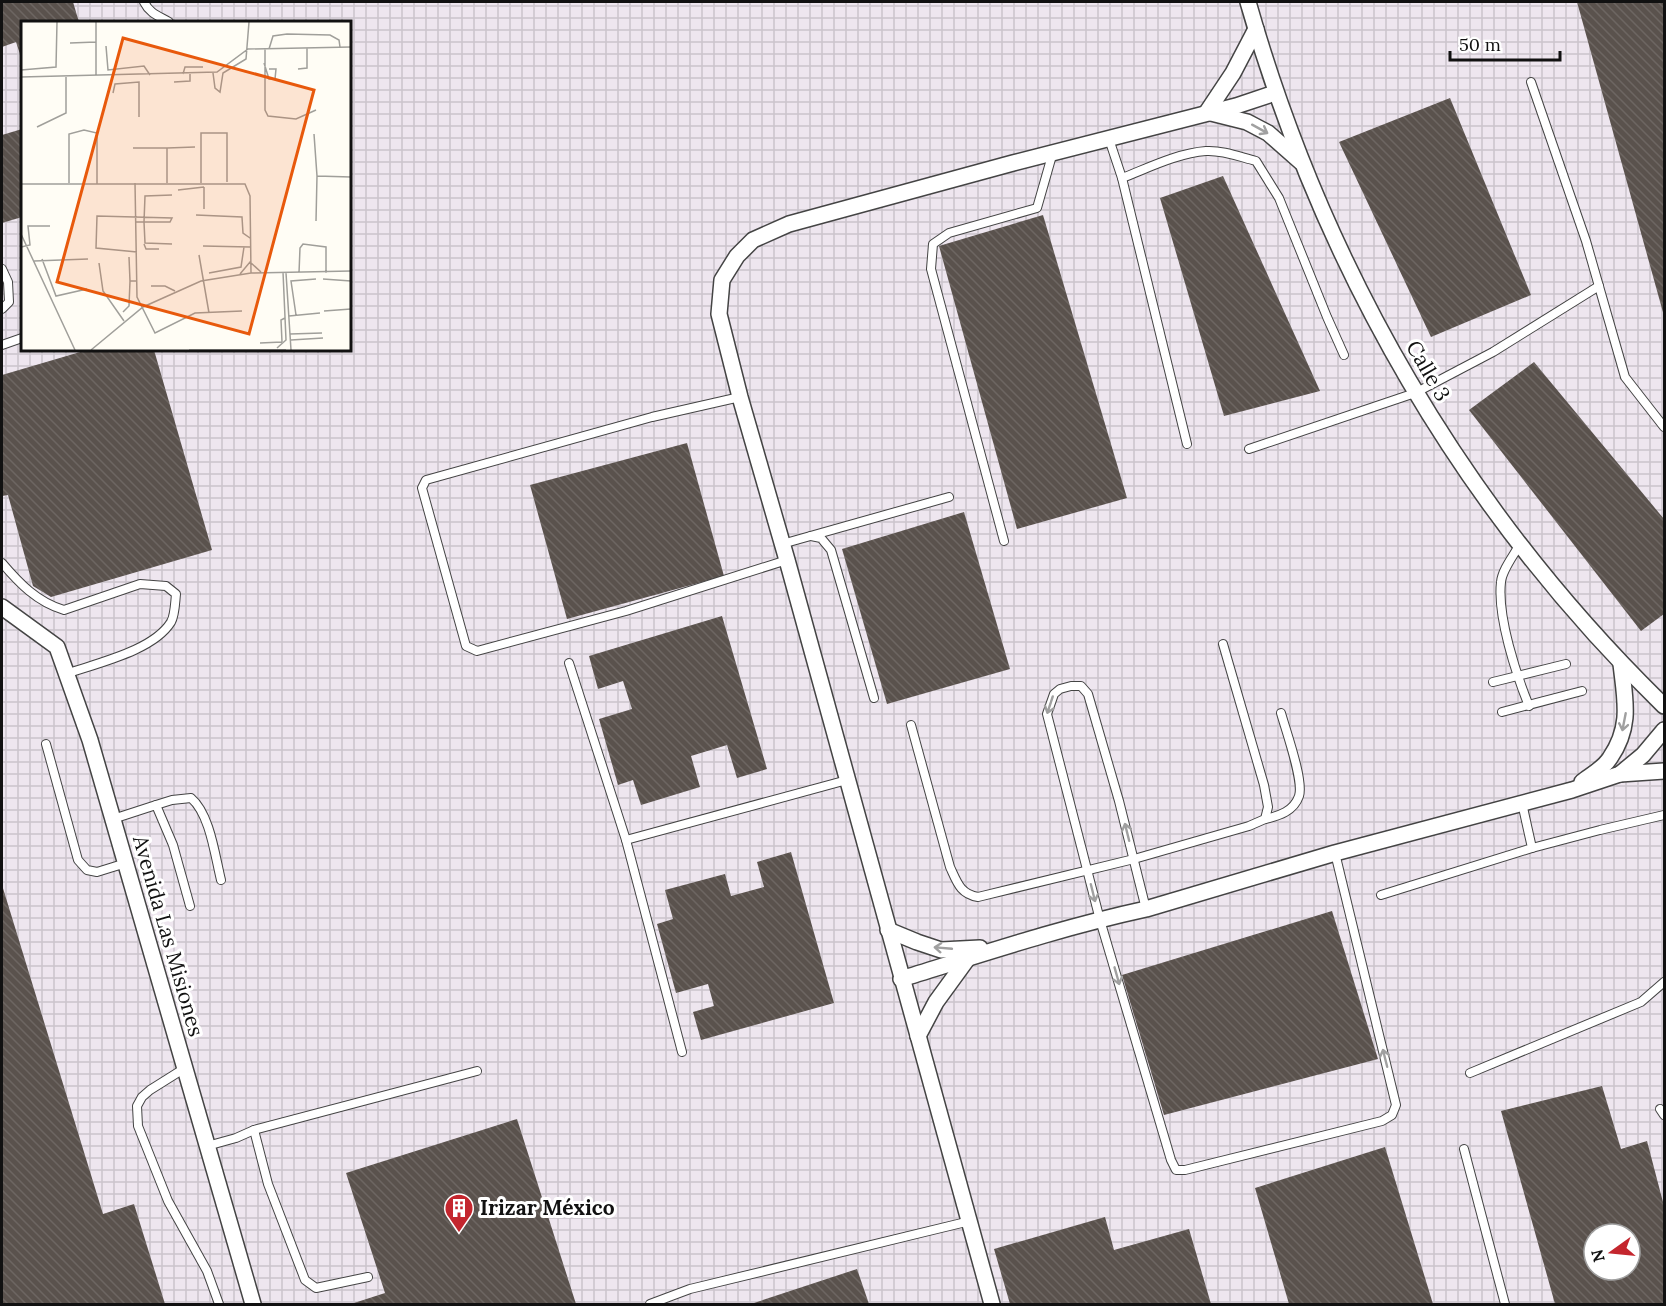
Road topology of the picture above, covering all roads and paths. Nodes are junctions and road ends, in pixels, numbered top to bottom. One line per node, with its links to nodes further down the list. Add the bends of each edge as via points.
1 (144, 2): 3 (lane, via 155,15)
2 (1248, 2): 4 (street, Calle 3)
3 (168, 21)
4 (1256, 29): 6 (street, Calle 3); 7 (street)
5 (1531, 82): 13 (lane)
6 (1275, 93): 7 (street); 10 (street, Calle 3)
7 (1207, 112): 8 (street); 10 (street, one-way to 10, via 1247,122 1268,133)
8 (1109, 139): 9 (street); 11 (lane)
9 (1053, 153): 19 (street, via 789,224 753,240 722,280 719,314); 25 (lane, via 1038,208 950,233 933,244 931,269)
10 (1303, 164): 18 (street, Calle 3, via 1360,293)
11 (1122, 178): 17 (lane, via 1206,151 1256,161 1279,198); 21 (lane)
12 (2, 269): 14 (lane, via 8,282 9,302)
13 (1599, 286): 18 (lane, via 1493,352); 20 (lane, via 1624,377)
14 (2, 309)
15 (21, 338): 16 (lane)
16 (2, 345)
17 (1344, 355)
18 (1414, 393): 22 (lane); 27 (street, Calle 3)
19 (740, 397): 26 (street); 28 (lane, via 652,417 426,480 422,488 466,646 477,651 626,611)
20 (1665, 427)
21 (1187, 444)
22 (1249, 449)
23 (949, 497): 24 (lane)
24 (811, 536): 26 (lane); 39 (lane, via 821,538 831,550)
25 (1004, 541)
26 (782, 544): 28 (street)
27 (1520, 544): 34 (street, Calle 3); 36 (lane, via 1500,579 1502,613)
28 (787, 560): 49 (street)
29 (2, 563): 35 (lane, via 22,587 64,610 140,584 166,585 176,594 172,620 159,637)
30 (2, 607): 35 (street, Avenida Las Misiones, via 57,647)
31 (1223, 644): 55 (lane, via 1264,785 1268,807)
32 (569, 663): 56 (lane)
33 (1566, 664): 36 (lane)
34 (1621, 664): 41 (street, Calle 3); 50 (street, one-way to 50, via 1627,718 1618,743 1609,760)
35 (66, 674): 54 (street, Avenida Las Misiones)
36 (1519, 676): 37 (lane); 40 (lane)
37 (1493, 682)
38 (1582, 691): 40 (lane)
39 (874, 698)
40 (1529, 706): 42 (lane)
41 (1665, 706)
42 (1502, 712)
43 (1281, 713): 55 (lane, via 1300,783 1299,797 1289,810)
44 (911, 725): 61 (lane, via 950,867 968,896 978,897)
45 (1665, 730): 48 (street)
46 (46, 744): 60 (lane, via 78,860 87,870 98,872)
47 (1665, 771): 48 (street)
48 (1620, 774): 50 (street)
49 (847, 780): 56 (lane); 67 (street)
50 (1572, 790): 51 (street)
51 (1522, 802): 57 (lane); 58 (street)
52 (156, 805): 54 (lane); 62 (lane, via 191,798 199,805); 64 (lane)
53 (1665, 815): 57 (lane)
54 (113, 819): 60 (street, Avenida Las Misiones)
55 (1265, 819): 59 (lane)
56 (626, 840): 73 (lane)
57 (1532, 849): 63 (lane)
58 (1335, 853): 65 (street); 66 (lane, one-way to 58, via 1176,1170 1382,1121 1392,1115 1396,1105)
59 (1134, 859): 61 (lane); 61 (lane, one-way to 61, via 1088,694 1082,686 1071,686 1054,694 1047,714); 65 (lane)
60 (126, 864): 74 (street, Avenida Las Misiones)
61 (1087, 869): 66 (lane, one-way to 66)
62 (221, 880)
63 (1381, 895)
64 (190, 906)
65 (1146, 909): 66 (street)
66 (1100, 920): 68 (street)
67 (888, 930): 68 (street, one-way to 67, via 941,950); 70 (street)
68 (1001, 947): 69 (street)
69 (969, 958): 70 (street); 72 (street, via 936,1002)
70 (901, 979): 72 (street)
71 (1665, 982): 76 (lane, via 1641,1002)
72 (918, 1036): 80 (street)
73 (682, 1052)
74 (184, 1068): 78 (street, Avenida Las Misiones); 82 (lane, via 142,1097 137,1106 138,1126 168,1201 207,1271)
75 (477, 1071): 77 (lane)
76 (1470, 1073)
77 (254, 1130): 78 (lane); 81 (lane, via 268,1184 305,1280 316,1288)
78 (207, 1146): 83 (street, Avenida Las Misiones)
79 (1464, 1149): 86 (lane)
80 (970, 1221): 84 (lane, via 690,1289); 85 (street)
81 (368, 1277)
82 (219, 1305)
83 (253, 1305)
84 (650, 1305)
85 (992, 1305)
86 (1505, 1305)

